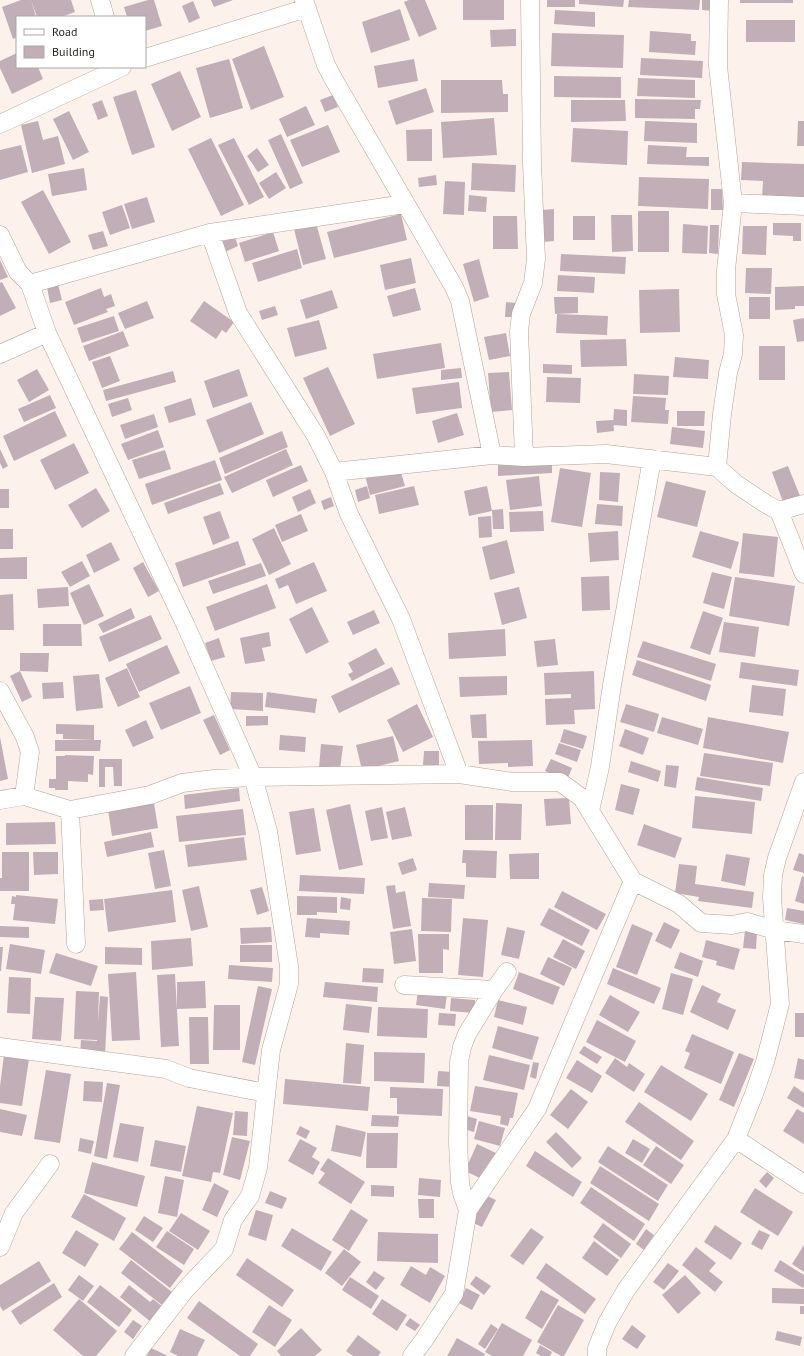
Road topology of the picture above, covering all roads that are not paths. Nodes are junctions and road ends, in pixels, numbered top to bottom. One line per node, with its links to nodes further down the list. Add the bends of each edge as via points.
1 (100, 0): 5 (street)
2 (530, 0): 18 (street, via 536,259 533,283 521,314 519,331)
3 (719, 0): 9 (street, via 718,66)
4 (306, 4): 6 (street); 10 (street, via 326,65)
5 (105, 16)
6 (146, 58)
7 (118, 68): 8 (street)
8 (0, 124)
9 (734, 203): 11 (street); 20 (street, via 726,270 727,299 734,335 733,354 722,414)
10 (405, 204): 12 (street); 17 (street, via 460,301)
11 (804, 206)
12 (210, 233): 14 (street); 21 (street, via 238,313 316,436)
13 (0, 235): 14 (street, via 18,272)
14 (30, 284): 15 (street)
15 (47, 333): 16 (street); 27 (street, via 186,626)
16 (0, 354)
17 (492, 455): 18 (street); 21 (street)
18 (524, 457): 19 (street, via 606,454)
19 (652, 459): 20 (street); 32 (street, via 600,767)
20 (717, 467): 23 (street, via 736,484)
21 (334, 472): 26 (street, via 349,514 402,620)
22 (804, 504): 23 (street)
23 (780, 511): 24 (street)
24 (804, 574)
25 (0, 691): 29 (street, via 25,737 30,752)
26 (460, 774): 27 (street); 32 (street, via 512,782 560,782 582,798)
27 (253, 777): 31 (street, via 182,783 150,795); 41 (street, via 268,831 289,966 289,984 271,1050)
28 (804, 782): 34 (street, via 773,875)
29 (24, 796): 30 (street); 31 (street)
30 (0, 800)
31 (70, 810): 36 (street)
32 (590, 811): 33 (street)
33 (633, 881): 34 (street, via 679,904 701,923 732,925 747,922); 45 (street, via 537,1109)
34 (775, 930): 35 (street); 42 (street, via 780,1004 765,1062)
35 (804, 934)
36 (76, 944)
37 (507, 972): 39 (street)
38 (404, 985): 39 (street)
39 (494, 990): 45 (street, via 467,1034 459,1062 460,1183)
40 (0, 1047): 41 (street, via 166,1069 188,1078)
41 (266, 1093): 47 (street, via 258,1168 250,1196 233,1220 224,1249 185,1290)
42 (736, 1139): 44 (street); 49 (street, via 626,1290 607,1323 597,1348)
43 (50, 1164): 46 (street, via 14,1213)
44 (804, 1184)
45 (468, 1210): 48 (street, via 454,1294)
46 (0, 1247)
47 (134, 1356)
48 (412, 1356)
49 (597, 1356)

